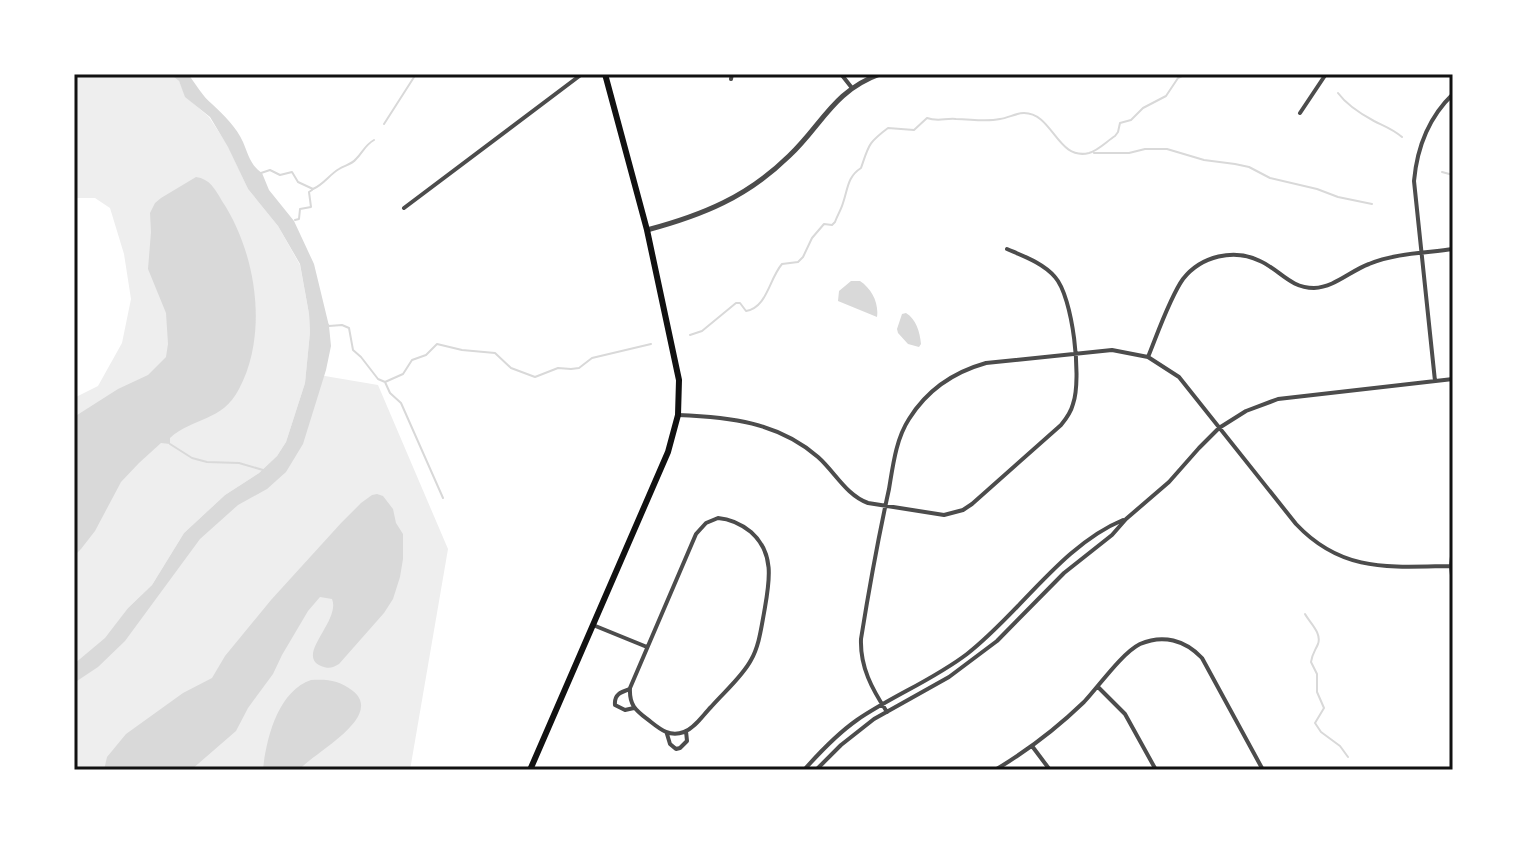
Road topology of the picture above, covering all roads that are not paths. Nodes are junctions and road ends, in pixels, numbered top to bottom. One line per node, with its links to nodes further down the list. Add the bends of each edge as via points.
1 (582, 74): 9 (street)
2 (605, 74): 10 (main road)
3 (841, 74): 6 (street)
4 (880, 74): 6 (street)
5 (1326, 74): 8 (street)
6 (852, 88): 10 (street, via 769,175 702,213)
7 (1453, 94): 13 (street, via 1431,123 1415,165)
8 (1300, 113)
9 (404, 208)
10 (647, 230): 18 (main road, via 679,380)
11 (1007, 249): 14 (street, via 1040,265 1061,285)
12 (1453, 249): 13 (street)
13 (1420, 253): 15 (street, via 1383,259 1313,288 1296,285 1252,258 1210,259 1184,279); 17 (street)
14 (1075, 353): 15 (street, via 1112,350); 20 (street, via 986,363 939,385 907,421); 20 (street, via 1077,384 1068,416 972,504 944,515)
15 (1148, 357): 19 (street, via 1179,377)
16 (1453, 379): 17 (street)
17 (1435, 381): 19 (street, via 1278,399)
18 (678, 415): 20 (street, via 745,421 783,433 819,458 859,500); 25 (main road, via 668,452)
19 (1219, 428): 21 (street); 23 (street, via 1315,542 1370,565)
20 (885, 506): 31 (street, via 860,654)
21 (1126, 519): 26 (street, via 1080,548); 27 (street)
22 (1453, 547): 23 (street)
23 (1451, 566): 24 (street)
24 (1453, 584)
25 (593, 625): 28 (street); 37 (main road)
26 (990, 634): 27 (street); 31 (street, via 950,666)
27 (997, 641): 33 (street, via 949,677)
28 (647, 647): 30 (street); 34 (street, via 701,527 725,519 755,536 769,561 755,652)
29 (1098, 687): 36 (street); 42 (street, via 1125,714); 43 (street, via 1142,644 1165,639 1186,644 1202,658)
30 (630, 689): 32 (street); 32 (street, via 616,696 615,705)
31 (882, 705): 33 (street); 38 (street, via 840,733)
32 (634, 708): 35 (street)
33 (887, 712): 39 (street, via 856,732)
34 (686, 731): 35 (street); 35 (street, via 687,741 676,749)
35 (667, 733)
36 (1032, 746): 40 (street); 41 (street)
37 (530, 770)
38 (804, 770)
39 (816, 770)
40 (995, 770)
41 (1050, 770)
42 (1156, 770)
43 (1263, 770)

